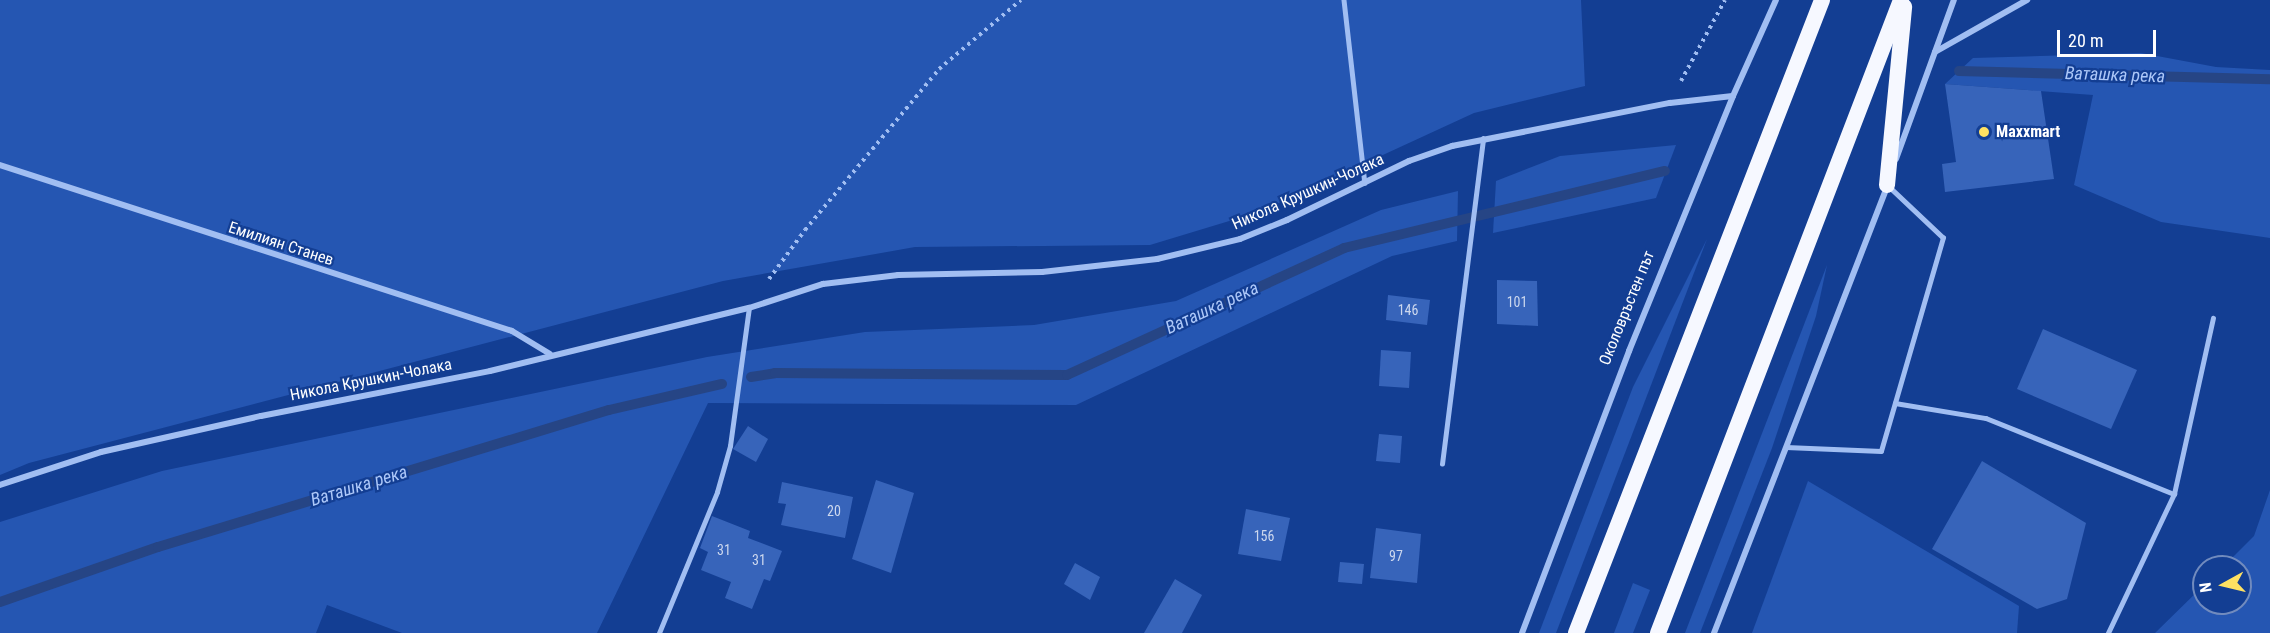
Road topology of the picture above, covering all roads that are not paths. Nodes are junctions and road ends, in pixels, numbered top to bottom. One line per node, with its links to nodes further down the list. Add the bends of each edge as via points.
1 (1344, 0): 11 (lane)
2 (1776, 0): 8 (street, Околовръстен път)
3 (1822, 0): 23 (highway)
4 (1903, 0): 12 (highway); 24 (highway)
5 (1954, 0): 7 (street)
6 (2027, 0): 7 (street)
7 (1935, 53): 12 (street)
8 (1733, 96): 9 (street, Никола Крушкин-Чолака, via 1670,103); 22 (street, Околовръстен път, via 1629,351)
9 (1483, 139): 11 (street, Никола Крушкин-Чолака, via 1409,161); 18 (lane)
10 (0, 165): 15 (street, Емилиян Станев, via 512,331)
11 (1365, 183): 13 (street, Никола Крушкин-Чолака, via 1240,239 1157,260 1042,272 862,278 823,284)
12 (1887, 185): 16 (lane, via 1943,238); 17 (street)
13 (749, 308): 15 (street, Никола Крушкин-Чолака); 21 (lane, via 730,446 717,492)
14 (2213, 318): 20 (lane)
15 (550, 354): 19 (street, Никола Крушкин-Чолака, via 101,452)
16 (1895, 403): 17 (lane, via 1881,451); 20 (lane, via 1986,418)
17 (1786, 447): 25 (street)
18 (1442, 464)
19 (0, 485)
20 (2174, 494): 26 (lane)
21 (659, 633)
22 (1522, 633)
23 (1576, 633)
24 (1658, 633)
25 (1714, 633)
26 (2108, 633)

